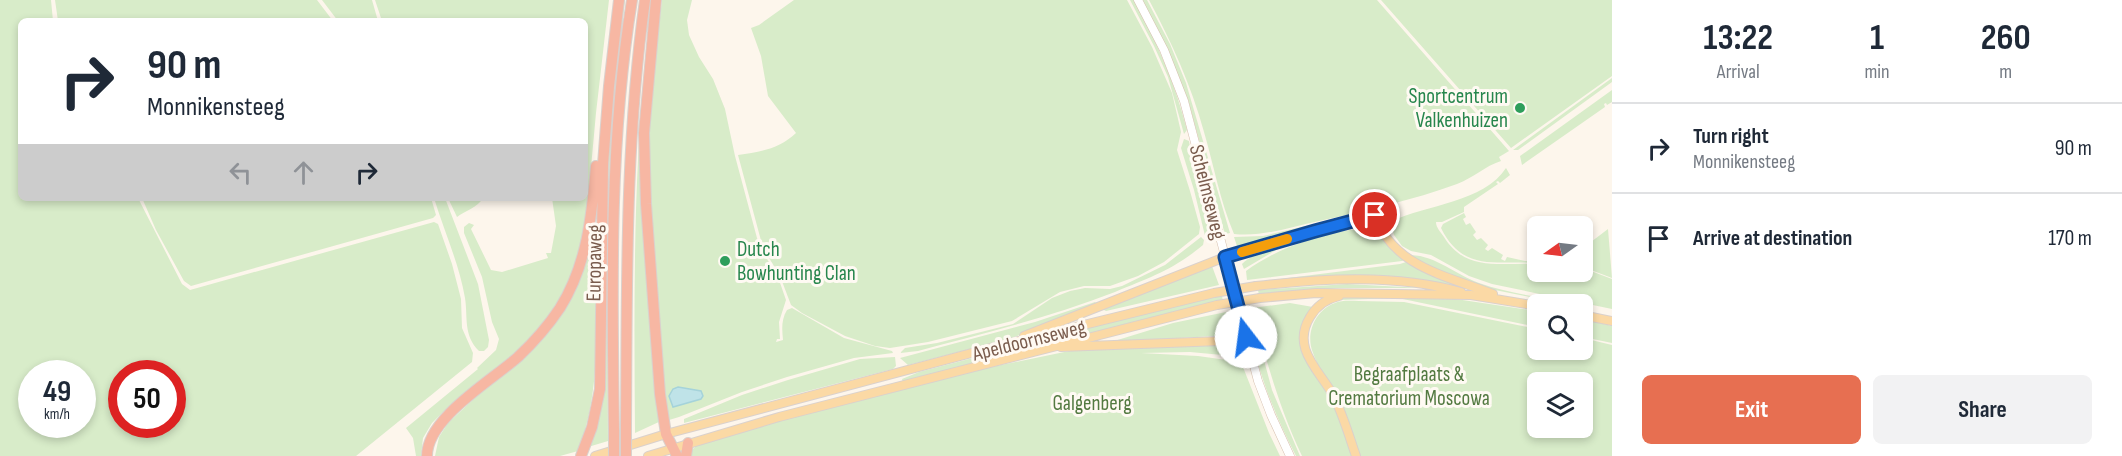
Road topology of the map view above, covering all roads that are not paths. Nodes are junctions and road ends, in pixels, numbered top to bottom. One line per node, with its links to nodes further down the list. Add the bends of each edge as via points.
1 (619, 0): 6 (highway)
2 (632, 0): 24 (highway, Europaweg, bridge, via 621,87 614,213)
3 (645, 0): 25 (highway, Europaweg, bridge, via 628,190)
4 (656, 0): 18 (highway, via 644,164 654,337)
5 (1138, 0): 8 (main road, Schelmseweg, via 1184,101)
6 (609, 86): 21 (highway, via 600,117 587,239 570,289 530,345 441,421); 22 (highway, via 601,212 600,389)
7 (1375, 215): 8 (main road); 11 (main road, via 1386,238 1406,259)
8 (1225, 257): 15 (main road, Schelmseweg); 16 (main road)
9 (1351, 292): 10 (main road, Apeldoornseweg); 17 (main road, Apeldoornseweg, bridge, via 1217,305); 29 (main road, via 1320,305 1307,322 1303,339 1308,359 1336,401)
10 (1471, 295): 11 (main road, Apeldoornseweg); 16 (main road, Apeldoornseweg, bridge, via 1441,286 1378,280 1257,286)
11 (1504, 299): 12 (main road, Apeldoornseweg)
12 (1527, 304)
13 (1593, 317): 14 (main road)
14 (1612, 321)
15 (1246, 337): 17 (main road); 28 (main road, Schelmseweg, via 1264,398)
16 (998, 346): 18 (main road, Apeldoornseweg)
17 (1053, 347): 19 (main road, Apeldoornseweg)
18 (666, 434): 20 (highway); 23 (main road, Apeldoornseweg)
19 (688, 443): 20 (main road, Apeldoornseweg); 27 (highway)
20 (676, 452): 26 (main road, Apeldoornseweg)
21 (427, 456)
22 (581, 456)
23 (596, 456)
24 (614, 456)
25 (626, 456)
26 (648, 456)
27 (686, 456)
28 (1290, 456)
29 (1356, 456)

